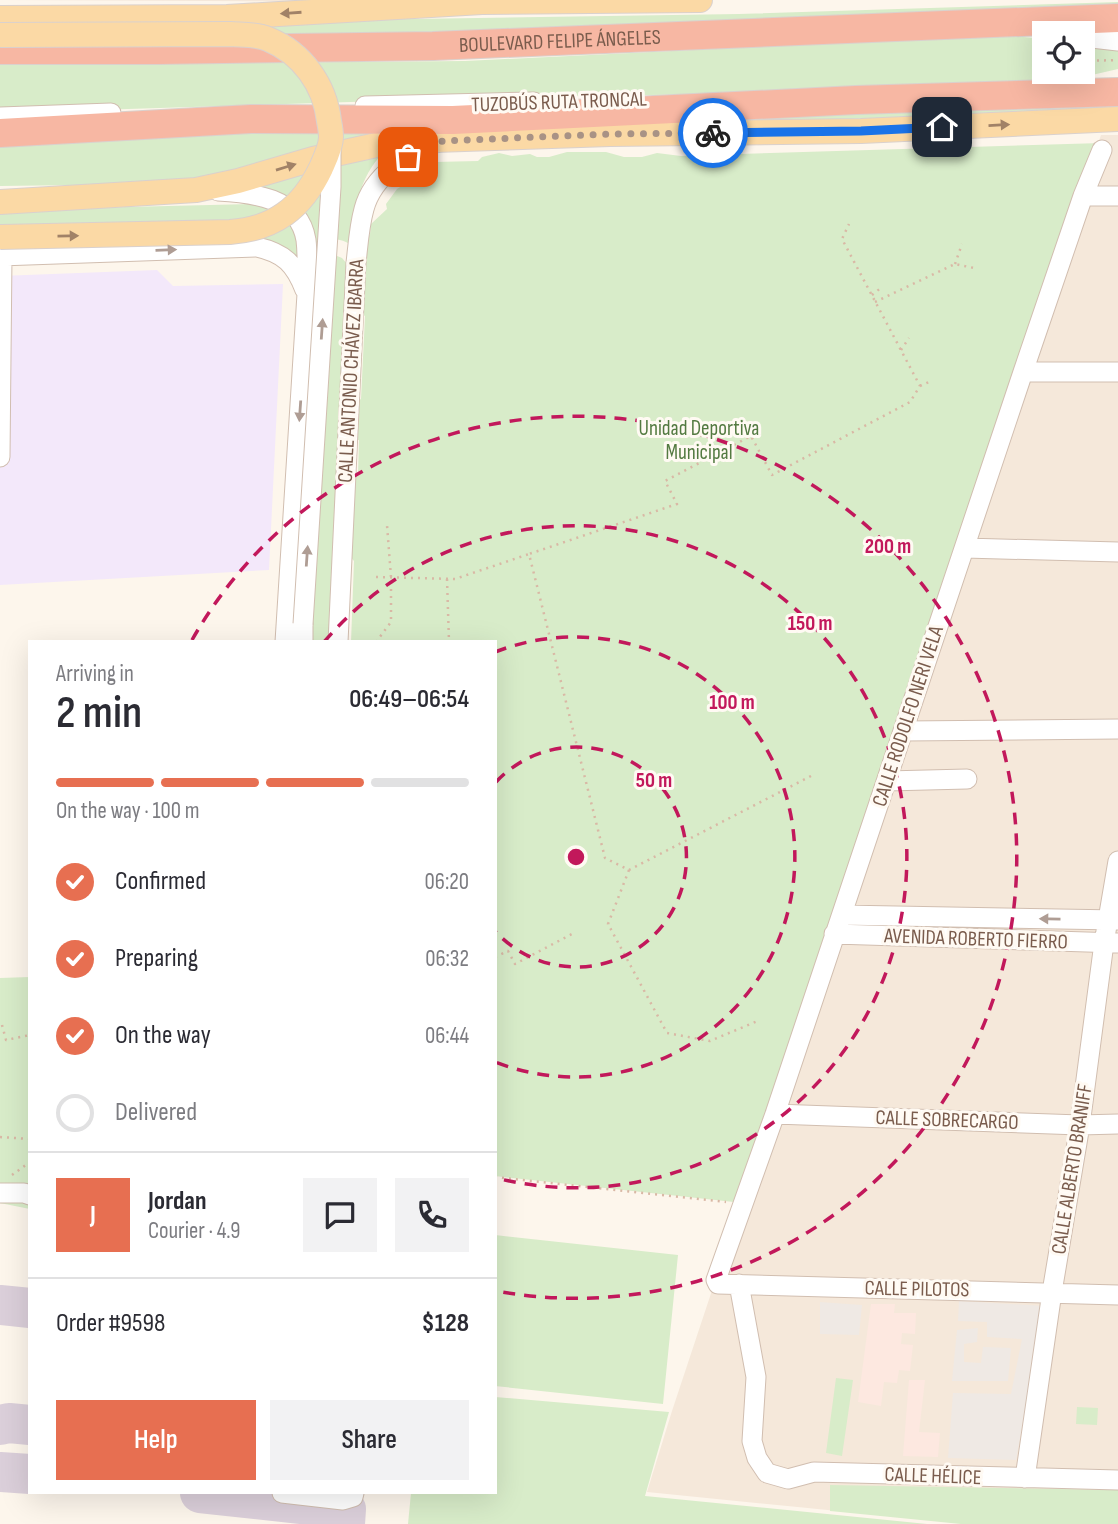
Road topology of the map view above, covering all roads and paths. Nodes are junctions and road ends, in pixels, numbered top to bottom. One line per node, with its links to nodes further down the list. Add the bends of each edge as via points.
1 (700, 0): 2 (main road, BOULEVARD FELIPE ÁNGELES)
2 (484, 1): 3 (main road, BOULEVARD FELIPE ÁNGELES)
3 (326, 6): 6 (main road, BOULEVARD FELIPE ÁNGELES, one-way to 6)
4 (72, 9): 5 (main road, BOULEVARD FELIPE ÁNGELES); 7 (main road, BOULEVARD FELIPE ÁNGELES)
5 (166, 9): 6 (main road, BOULEVARD FELIPE ÁNGELES)
6 (226, 9)
7 (0, 18)
8 (1118, 18): 15 (highway, BOULEVARD FELIPE ÁNGELES, via 433,46)
9 (1118, 26): 10 (street)
10 (1004, 31): 11 (street); 18 (street, via 461,57)
11 (1032, 33)
12 (0, 35): 27 (main road, bridge, via 230,34 266,38 293,54 312,75 324,97)
13 (1095, 38): 14 (street)
14 (1118, 40)
15 (0, 50)
16 (1118, 60): 17 (path)
17 (1095, 61)
18 (0, 62)
19 (1118, 77): 20 (street, TUZOBÚS RUTA TRONCAL)
20 (1066, 87): 21 (street); 23 (street, TUZOBÚS RUTA TRONCAL)
21 (1118, 89): 22 (highway)
22 (542, 116): 25 (highway, via 251,119); 26 (main road)
23 (0, 117)
24 (1118, 118): 26 (main road, one-way to 24, via 861,131)
25 (0, 133)
26 (610, 134): 28 (main road)
27 (331, 138): 36 (main road, one-way to 27, bridge, via 262,227 288,212 307,192); 59 (street, one-way to 27, bridge)
28 (443, 141): 30 (main road, one-way to 28, via 381,144); 37 (street, CALLE ANTONIO CHÁVEZ IBARRA, via 422,148 381,178 364,208)
29 (1102, 150): 31 (street, CALLE RODOLFO NERI VELA)
30 (196, 190): 33 (main road); 39 (street, via 265,196 280,203 300,225)
31 (1083, 196): 32 (street); 47 (street, CALLE RODOLFO NERI VELA)
32 (1118, 196)
33 (0, 202)
34 (849, 224): 43 (path, via 842,239)
35 (962, 244): 38 (path)
36 (1, 250): 42 (street, one-way to 42, via 257,247 290,262); 51 (street)
37 (356, 263): 39 (street, via 332,247 316,253); 61 (street, CALLE ANTONIO CHÁVEZ IBARRA)
38 (955, 264): 40 (path); 44 (path)
39 (307, 266): 42 (street)
40 (974, 268)
41 (882, 287): 43 (path)
42 (307, 294): 60 (street, one-way to 60)
43 (872, 295): 44 (path)
44 (875, 302): 46 (path)
45 (909, 338): 46 (path)
46 (901, 350): 50 (path)
47 (1023, 372): 48 (street); 53 (street, CALLE RODOLFO NERI VELA)
48 (1118, 372)
49 (931, 381): 50 (path)
50 (919, 386): 55 (path, via 910,402 772,475 751,436 665,481 677,504)
51 (0, 457)
52 (387, 525): 57 (path)
53 (965, 548): 54 (street); 65 (street, CALLE RODOLFO NERI VELA)
54 (1118, 552)
55 (529, 554): 58 (path); 70 (path, via 605,858)
56 (376, 577): 57 (path)
57 (391, 578): 58 (path); 62 (path, via 391,622)
58 (447, 579): 63 (path)
59 (303, 633)
60 (285, 640)
61 (338, 640)
62 (378, 640)
63 (449, 640)
64 (1118, 729): 65 (street)
65 (904, 731): 68 (street, CALLE RODOLFO NERI VELA)
66 (811, 776): 70 (path)
67 (967, 779): 68 (street)
68 (887, 781): 71 (street, CALLE RODOLFO NERI VELA)
69 (1118, 861): 72 (street, CALLE ALBERTO BRANIFF)
70 (629, 870): 77 (path, via 608,924 667,1033 710,1041)
71 (842, 915): 72 (street, AVENIDA ROBERTO FIERRO, one-way to 71); 74 (street, CALLE RODOLFO NERI VELA)
72 (1113, 920): 75 (street, CALLE ALBERTO BRANIFF)
73 (572, 934): 76 (path, via 515,964 508,951)
74 (834, 934): 75 (street, AVENIDA ROBERTO FIERRO); 80 (street, CALLE RODOLFO NERI VELA)
75 (1111, 943): 82 (street, CALLE ALBERTO BRANIFF)
76 (497, 956)
77 (760, 1020)
78 (2, 1025): 79 (path, via 6,1040)
79 (28, 1035)
80 (775, 1114): 82 (street, CALLE SOBRECARGO); 89 (street, CALLE RODOLFO NERI VELA)
81 (1118, 1124): 82 (street, CALLE SOBRECARGO)
82 (1080, 1125): 92 (street, CALLE ALBERTO BRANIFF)
83 (0, 1137): 84 (path)
84 (28, 1139)
85 (28, 1164): 87 (path)
86 (497, 1177): 89 (path)
87 (5, 1185): 88 (street)
88 (28, 1194)
89 (744, 1204): 90 (street, CALLE RODOLFO NERI VELA)
90 (717, 1282): 91 (street, CALLE PILOTOS)
91 (739, 1284): 92 (street, CALLE PILOTOS); 94 (street, CALLE HÉLICE, via 756,1377 752,1441 767,1472 788,1479 814,1472)
92 (1052, 1292): 93 (street, CALLE PILOTOS); 94 (street, CALLE ALBERTO BRANIFF)
93 (1118, 1295)
94 (1025, 1478): 95 (street, CALLE HÉLICE)
95 (1118, 1480)
96 (291, 1494): 97 (street, via 343,1500)
97 (354, 1494)

